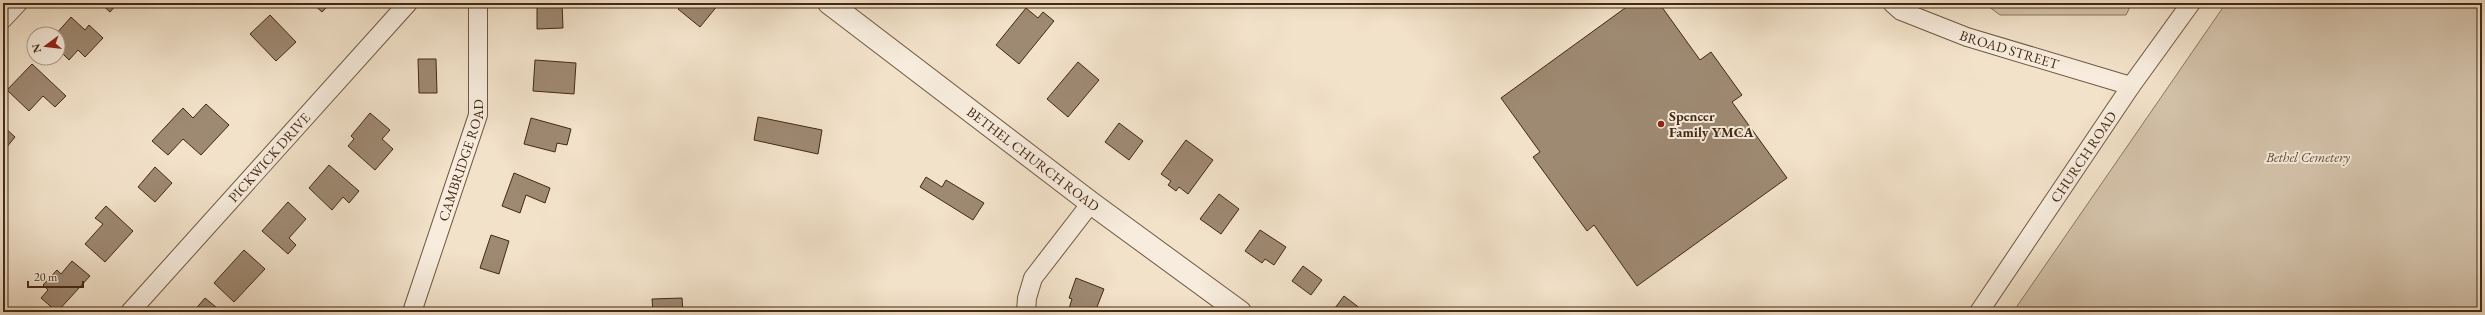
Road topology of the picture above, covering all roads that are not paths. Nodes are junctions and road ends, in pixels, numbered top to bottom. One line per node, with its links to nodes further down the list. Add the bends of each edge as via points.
1 (18, 3): 7 (street)
2 (408, 3): 10 (street, PICKWICK DRIVE)
3 (478, 3): 11 (street, CAMBRIDGE ROAD, via 478,115)
4 (830, 3): 9 (street, BETHEL CHURCH ROAD)
5 (1892, 3): 8 (street, BROAD STREET, via 1901,11 1967,37)
6 (2191, 3): 8 (street, CHURCH ROAD)
7 (3, 19)
8 (2131, 86): 14 (street, CHURCH ROAD)
9 (1091, 203): 12 (street, via 1033,278); 13 (street, BETHEL CHURCH ROAD)
10 (130, 312)
11 (412, 312)
12 (1026, 312)
13 (1240, 312)
14 (1979, 312)

